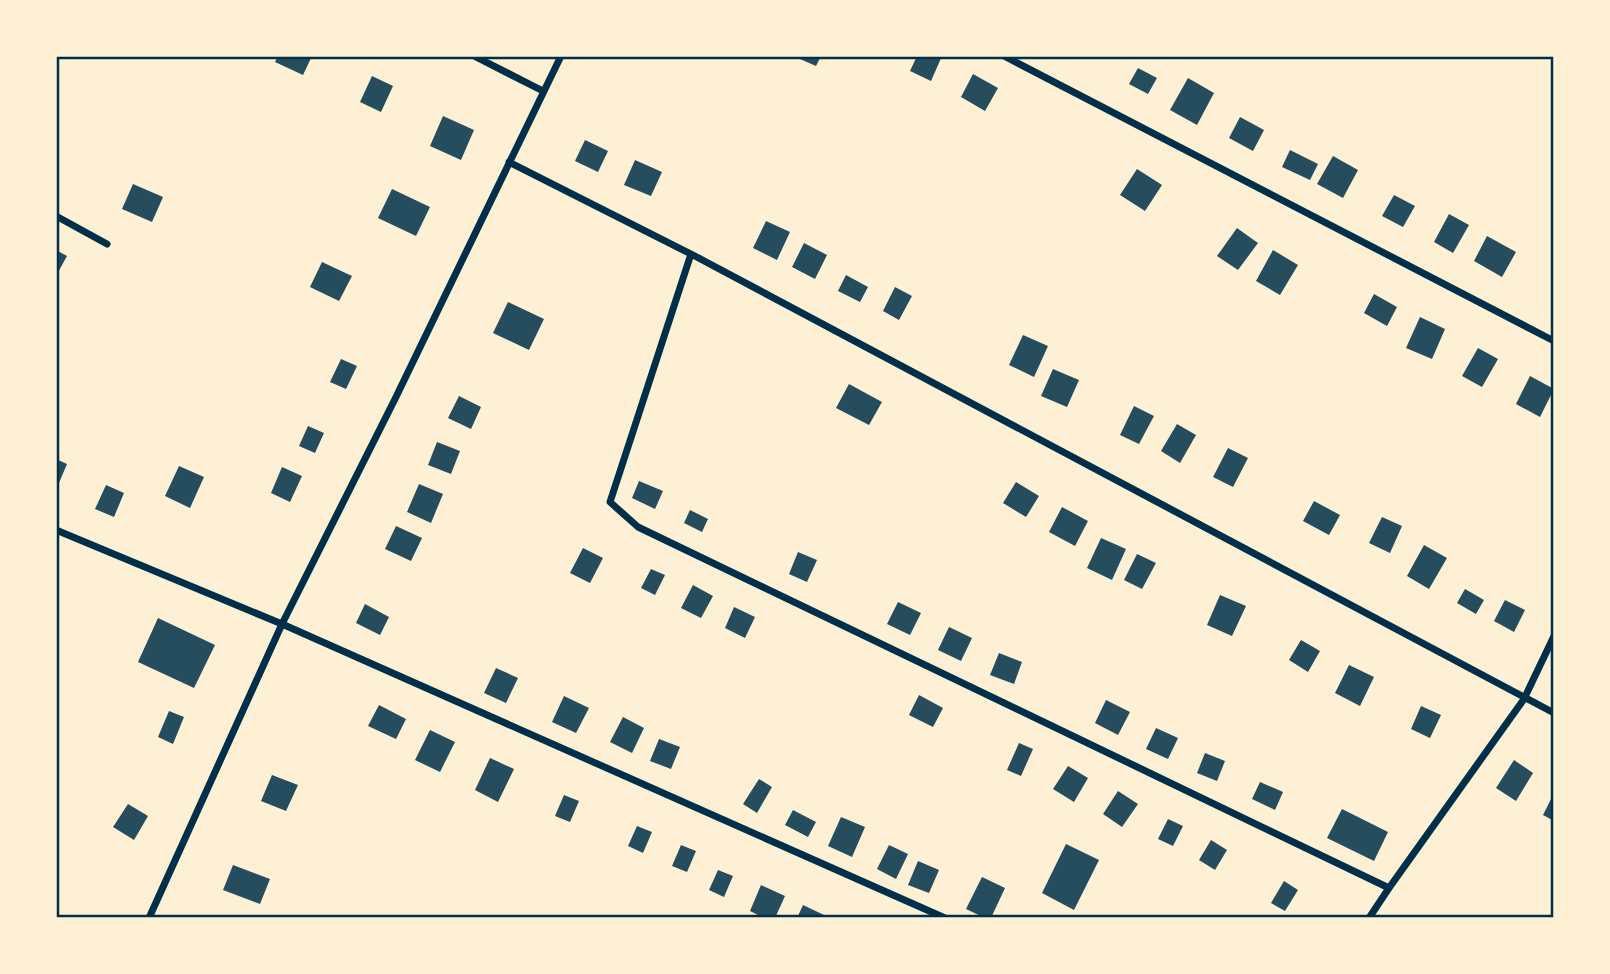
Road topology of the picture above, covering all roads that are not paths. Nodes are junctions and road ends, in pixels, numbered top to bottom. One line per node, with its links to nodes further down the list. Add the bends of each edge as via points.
1 (474, 56): 4 (street)
2 (561, 56): 4 (street)
3 (1004, 56): 9 (street)
4 (543, 91): 5 (street)
5 (509, 162): 8 (street); 11 (street)
6 (56, 216): 7 (street)
7 (107, 244)
8 (691, 254): 13 (street); 15 (street, via 610,502 638,527)
9 (1554, 341)
10 (56, 530): 11 (street)
11 (282, 624): 16 (street); 17 (street)
12 (1554, 636): 13 (street)
13 (1524, 699): 14 (street); 15 (street)
14 (1554, 713)
15 (1390, 888): 18 (street)
16 (149, 918)
17 (945, 918)
18 (1369, 918)

